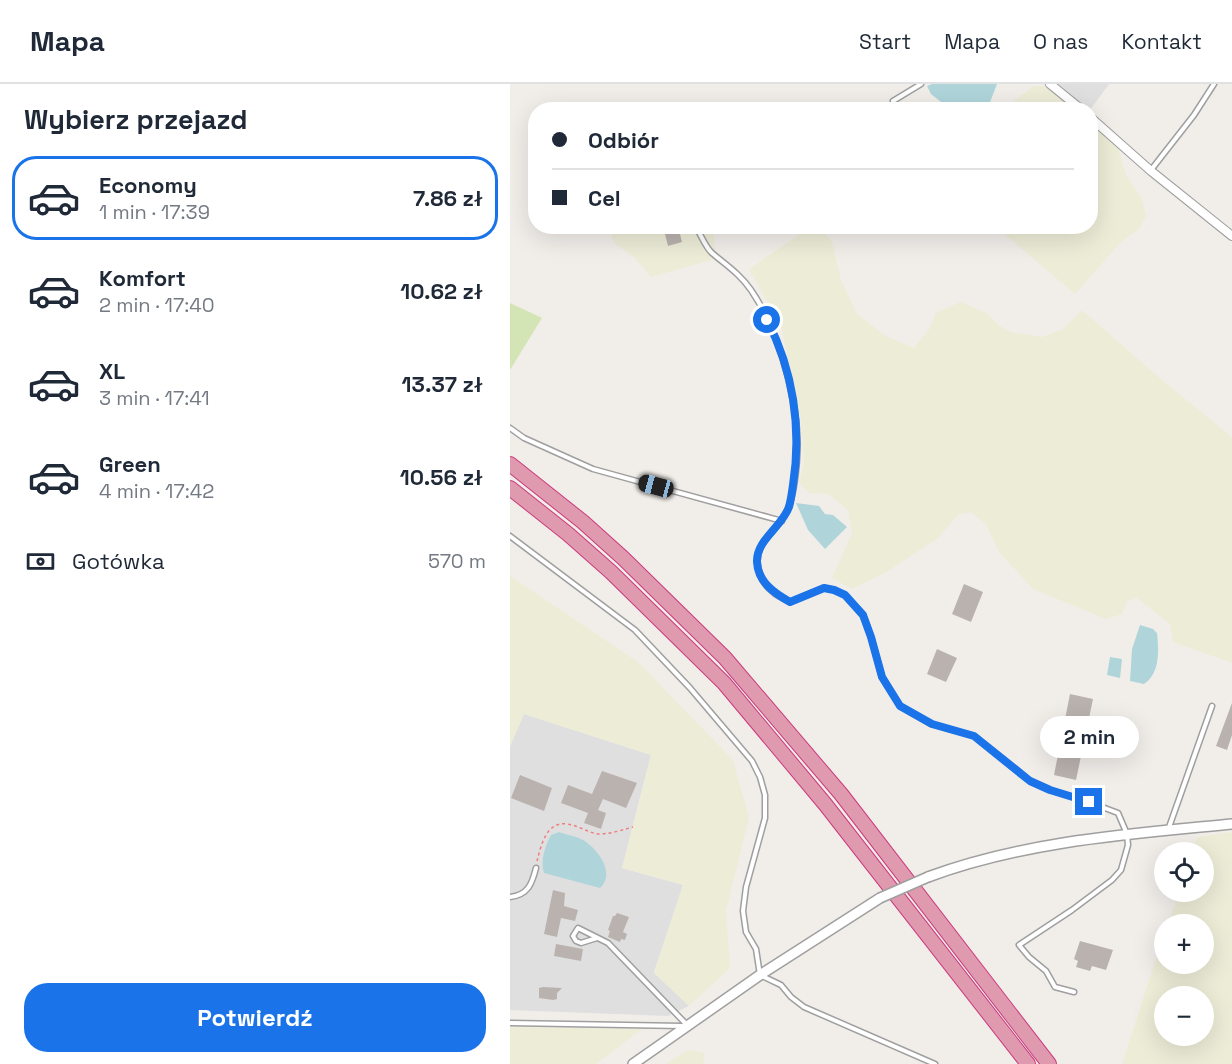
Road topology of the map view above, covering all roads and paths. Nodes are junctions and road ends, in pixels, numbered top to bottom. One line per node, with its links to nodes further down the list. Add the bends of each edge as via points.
1 (921, 84): 4 (lane)
2 (1050, 84): 5 (street)
3 (1214, 84): 7 (lane)
4 (893, 101)
5 (1072, 102)
6 (1098, 124): 7 (street)
7 (1150, 171): 9 (street)
8 (700, 234): 13 (lane, via 710,251 752,291 774,334 788,378 797,423 797,459 789,507)
9 (1232, 236)
10 (510, 428): 13 (lane, via 593,469)
11 (510, 464): 30 (highway, via 583,522 725,658 841,794)
12 (510, 488): 29 (highway, via 611,572 724,683 811,787)
13 (782, 521): 19 (lane, via 761,546 757,561 762,579 774,593 790,602 824,588 845,595 863,615 882,677 900,706 932,724 974,736 1030,781 1113,810)
14 (510, 536): 23 (lane, via 635,630 752,761 765,795 765,818 743,911)
15 (1212, 706): 18 (lane)
16 (1232, 824): 18 (street)
17 (633, 827): 20 (path, via 597,834 566,823 554,826 543,840)
18 (1168, 830): 19 (street)
19 (1126, 834): 23 (street, bridge, via 1030,848 928,877 880,898); 24 (lane, via 1127,855 1122,870 1045,930 1019,945 1046,971 1055,987)
20 (536, 868): 21 (lane, via 532,885)
21 (510, 897)
22 (597, 938): 22 (lane, via 578,928 573,936 581,943); 26 (lane, via 608,943)
23 (760, 975): 26 (street); 28 (lane, via 781,985 804,1007)
24 (1074, 993)
25 (510, 1023): 26 (lane)
26 (688, 1027): 27 (street)
27 (633, 1064)
28 (935, 1064)
29 (1028, 1064)
30 (1049, 1064)

